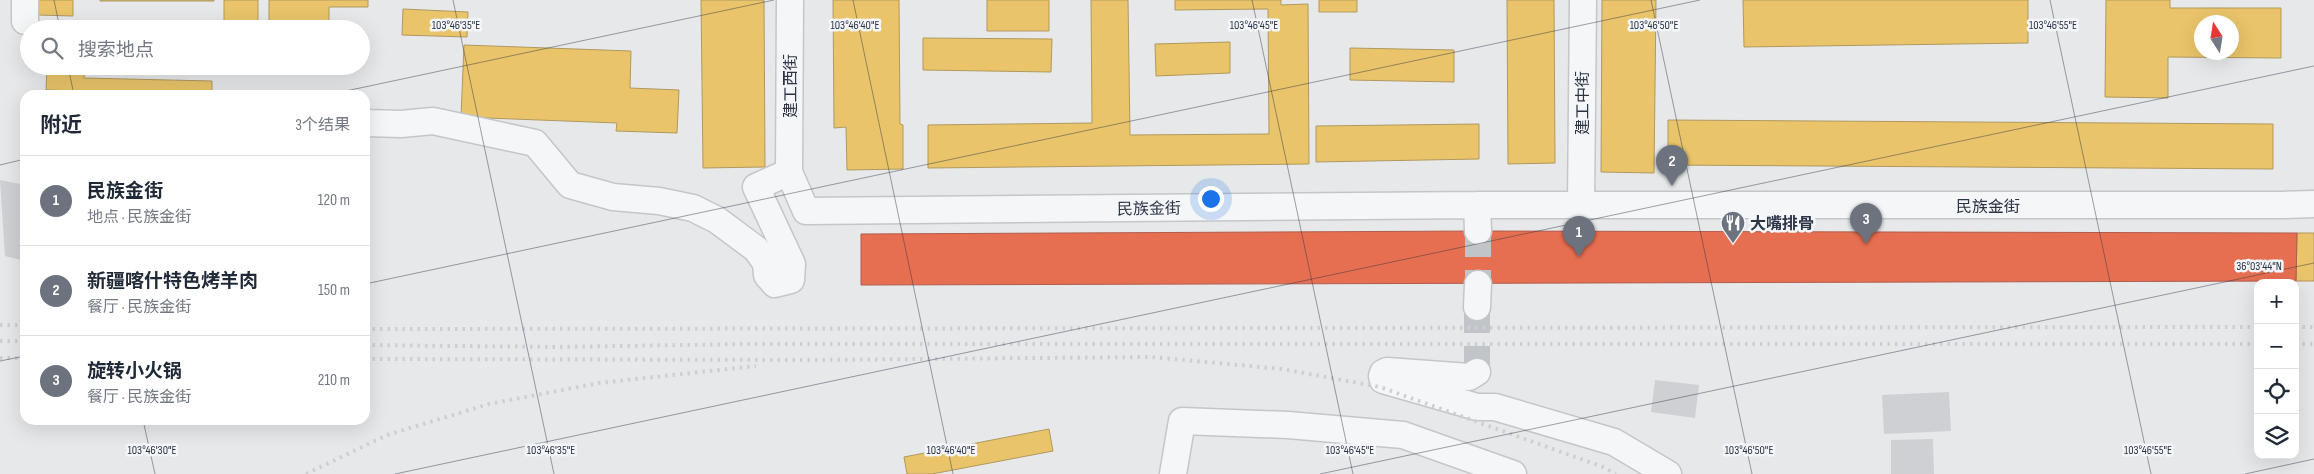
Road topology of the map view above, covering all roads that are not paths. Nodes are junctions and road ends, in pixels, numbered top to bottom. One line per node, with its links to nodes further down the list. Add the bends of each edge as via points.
1 (790, 0): 4 (street, 建工西街)
2 (1583, 0): 7 (street, 建工中街)
3 (370, 124): 4 (street, via 432,121 535,143 570,185 613,197 684,206 717,220 756,249 766,262 767,276 775,284 792,280 792,264 756,187)
4 (789, 172): 6 (street, 民族金街, via 806,211)
5 (2314, 204): 7 (street, 民族金街)
6 (1477, 205): 7 (street, 民族金街); 8 (street)
7 (1581, 206)
8 (1478, 231)
9 (1477, 372): 12 (street, via 1469,377 1387,371 1382,376 1383,380 1614,442)
10 (1174, 474): 11 (street, via 1182,421 1288,425 1403,435)
11 (1514, 474)
12 (1668, 474)

